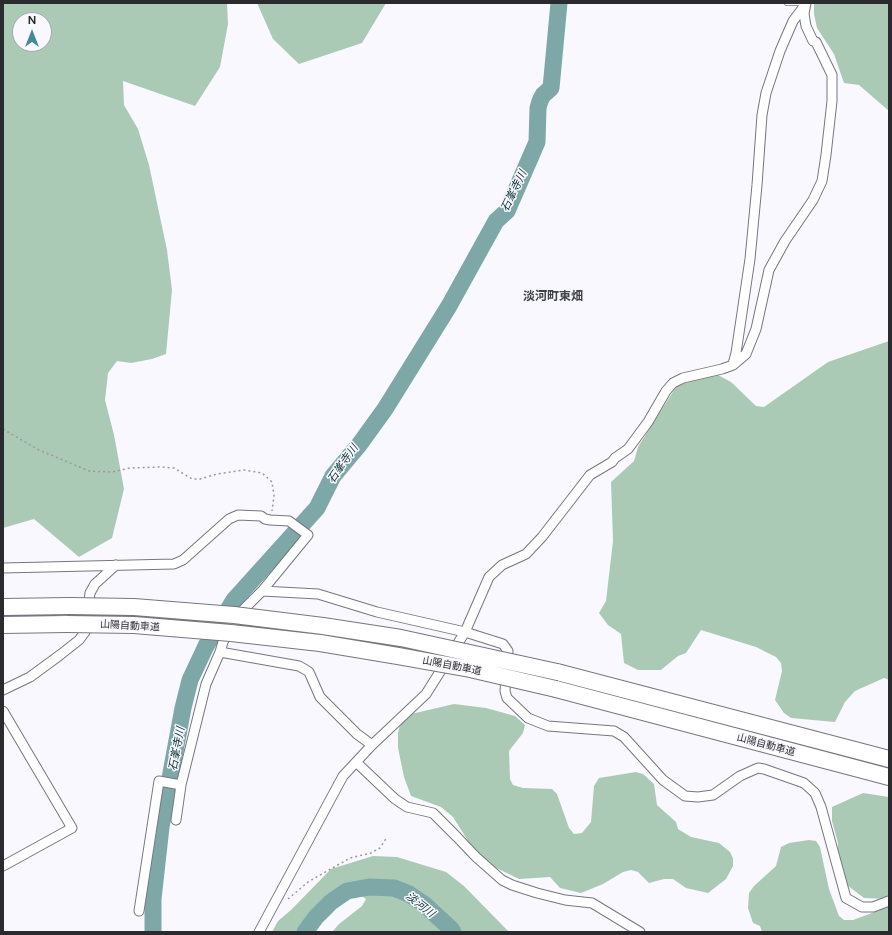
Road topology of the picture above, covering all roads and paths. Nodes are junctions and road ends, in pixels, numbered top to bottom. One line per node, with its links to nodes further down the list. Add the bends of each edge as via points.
1 (787, 3): 2 (lane)
2 (806, 3): 3 (street, via 793,21 766,93 750,259); 3 (street, via 806,26 832,75 832,101 822,181 769,270 756,329 746,354)
3 (733, 365): 11 (street, via 673,383 628,449 590,475 526,554 502,565 489,577)
4 (3, 428): 5 (path, via 39,450 88,471 174,468 192,479 244,470 262,473 272,482 274,496)
5 (270, 520): 6 (street, via 261,516 238,515 229,519 174,564); 8 (street, via 289,521 308,535)
6 (116, 565): 7 (street); 13 (street, via 95,584 90,593 85,632 30,676)
7 (3, 568)
8 (262, 591): 11 (street, via 318,594 377,612); 12 (street, via 236,617)
9 (3, 607): 16 (highway, 山陽自動車道, bridge, via 134,607 234,615 408,640 557,672)
10 (3, 625): 18 (highway, 山陽自動車道, bridge, via 134,625 231,632 320,643 434,662 556,689)
11 (465, 632): 15 (street, via 426,694); 24 (street, via 503,644 508,652 505,691 507,698 528,718 548,726 614,731 624,738 663,780 685,796 712,795 740,776 758,768 804,783 815,793 821,807 846,898 862,907 873,908)
12 (220, 652): 15 (street, via 299,666 306,670 320,697 357,734); 19 (street, via 206,684)
13 (3, 690)
14 (3, 711): 22 (street, via 72,828)
15 (372, 745): 17 (street)
16 (889, 759)
17 (356, 762): 26 (street, via 344,776); 27 (street, via 407,807 434,813 502,880 537,893 592,903)
18 (889, 777)
19 (181, 785): 20 (street); 25 (street, via 159,781)
20 (176, 820)
21 (387, 837): 23 (path, via 380,848 350,858 308,882)
22 (3, 866)
23 (285, 901)
24 (889, 901)
25 (139, 910)
26 (259, 932)
27 (640, 932)

